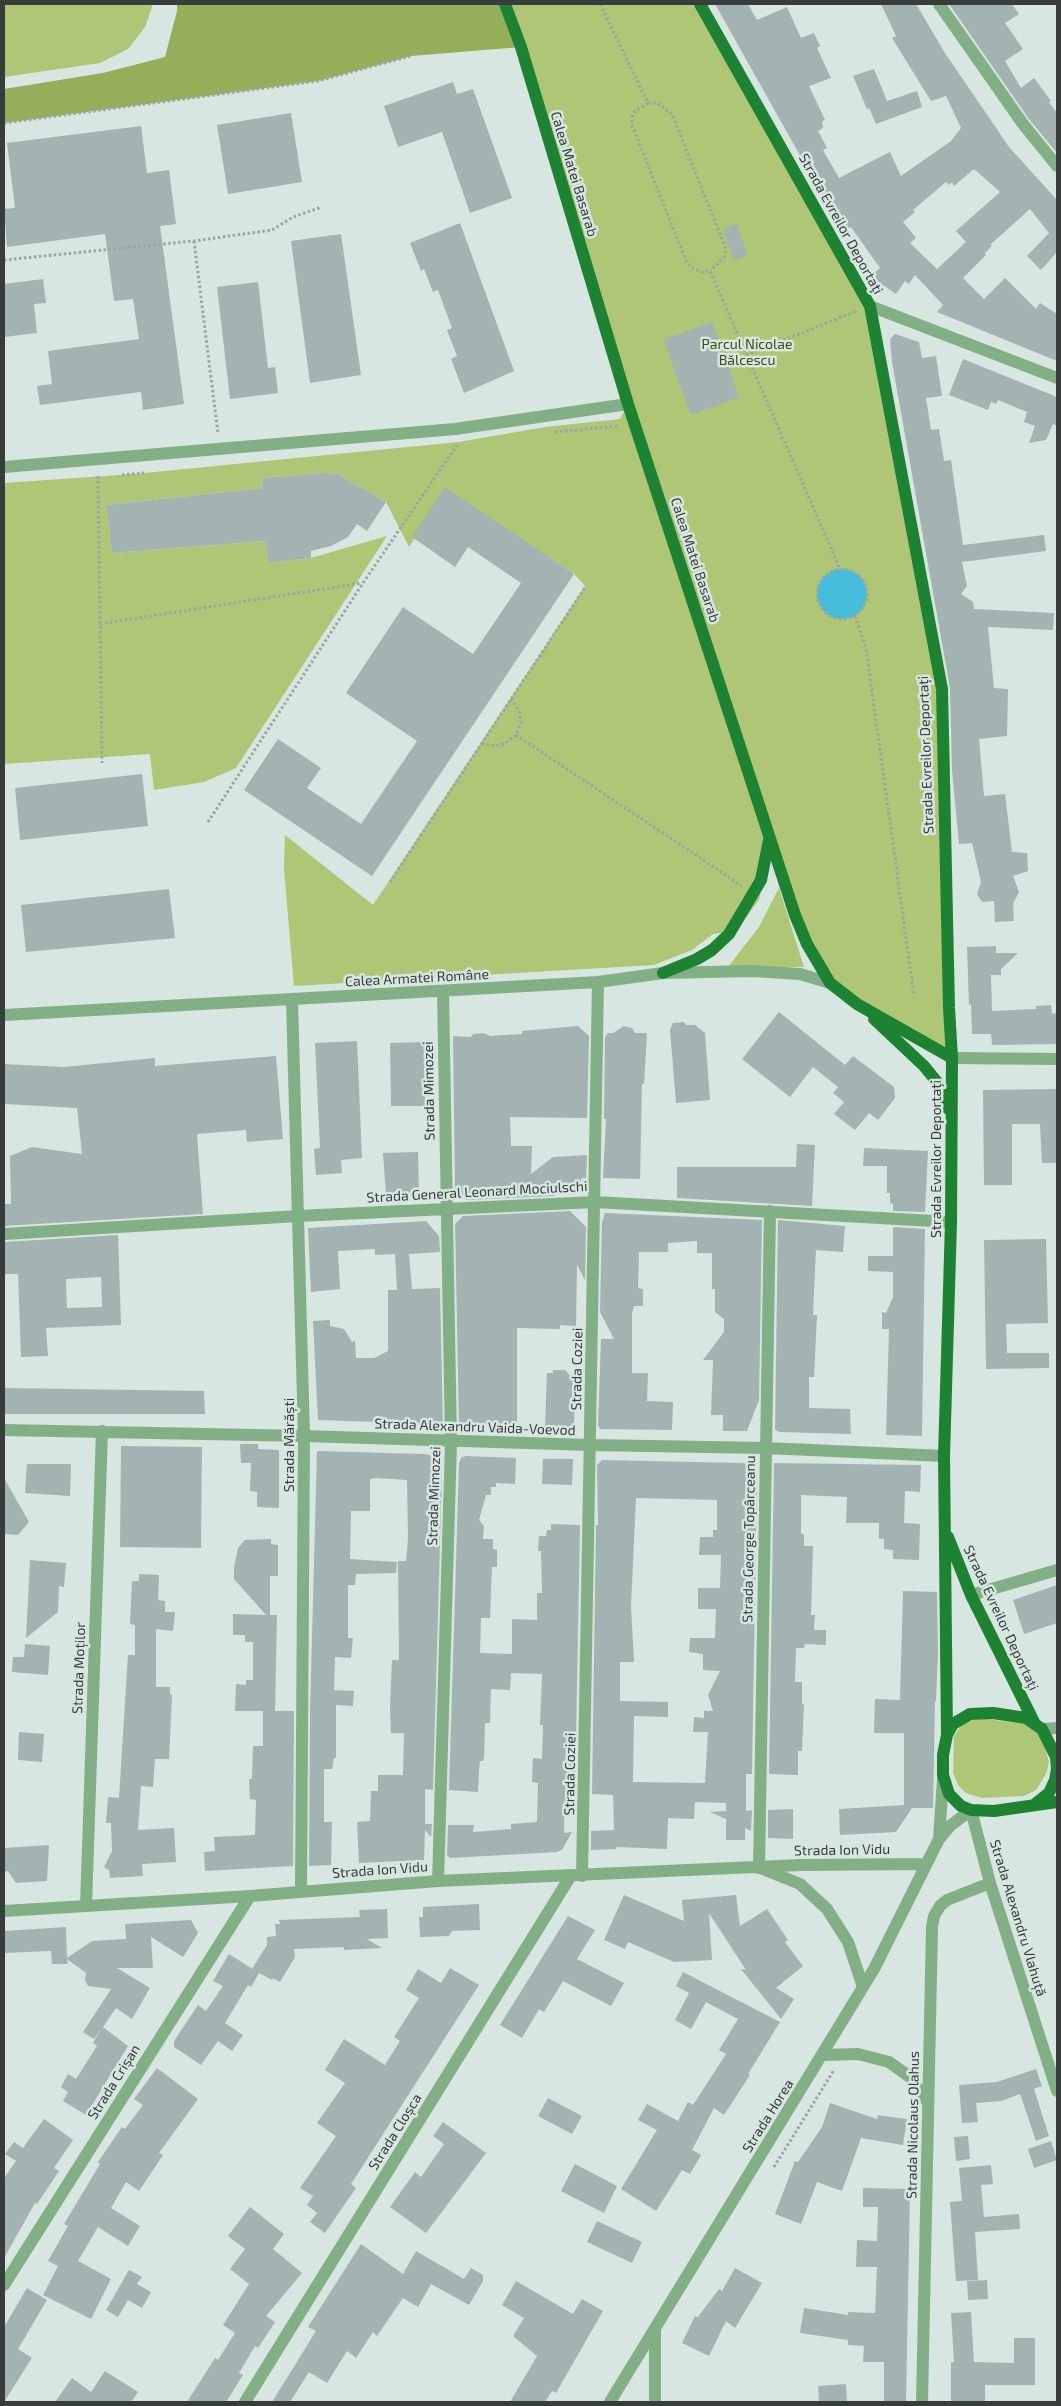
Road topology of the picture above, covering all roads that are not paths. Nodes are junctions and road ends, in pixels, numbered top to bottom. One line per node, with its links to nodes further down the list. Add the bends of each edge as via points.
1 (505, 4): 7 (main road, Calea Matei Basarab, via 521,47)
2 (700, 4): 5 (main road, Strada Evreilor Deportaţi)
3 (939, 4): 4 (street, via 1023,124)
4 (1057, 166)
5 (870, 306): 6 (street); 17 (main road, Strada Evreilor Deportaţi, via 942,689)
6 (1057, 378)
7 (628, 404): 8 (street, via 455,429); 9 (main road, Calea Matei Basarab)
8 (4, 466)
9 (770, 838): 10 (main road, via 761,880 729,934 697,959); 12 (main road, Calea Matei Basarab, via 795,915 807,944)
10 (663, 972): 11 (street, Calea Armatei Române); 12 (street, Calea Armatei Române, via 800,974)
11 (598, 982): 13 (street, Calea Armatei Române); 20 (street, Strada Coziei)
12 (830, 983): 15 (main road, Calea Matei Basarab)
13 (443, 991): 14 (street, Calea Armatei Române); 21 (street, Strada Mimozei)
14 (292, 1000): 16 (street, Calea Armatei Române); 23 (street, Strada Mărăști)
15 (857, 1004): 17 (main road, Calea Matei Basarab); 19 (main road, via 924,1066 937,1082)
16 (4, 1015)
17 (952, 1058): 18 (street); 19 (main road, Strada Evreilor Deportaţi)
18 (1057, 1059)
19 (950, 1118): 24 (main road, Strada Evreilor Deportaţi)
20 (595, 1202): 21 (street, Strada General Leonard Mociulschi); 22 (street, Strada General Leonard Mociulschi); 30 (street, Strada Coziei)
21 (446, 1210): 23 (street, Strada General Leonard Mociulschi); 29 (street, Strada Mimozei)
22 (770, 1211): 24 (street, Strada General Leonard Mociulschi); 31 (street, Strada George Topârceanu)
23 (298, 1216): 25 (street, Strada General Leonard Mociulschi); 28 (street, Strada Mărăști)
24 (951, 1222): 32 (main road, Strada Evreilor Deportaţi)
25 (4, 1234)
26 (4, 1430): 27 (street, Strada Alexandru Vaida-Voevod)
27 (102, 1431): 28 (street, Strada Alexandru Vaida-Voevod); 52 (street, Strada Moților)
28 (304, 1436): 29 (street, Strada Alexandru Vaida-Voevod); 50 (street, Strada Mărăști)
29 (451, 1442): 30 (street, Strada Alexandru Vaida-Voevod); 48 (street, Strada Mimozei)
30 (590, 1445): 31 (street, Strada Alexandru Vaida-Voevod); 47 (street, Strada Coziei)
31 (766, 1448): 32 (street, Strada Alexandru Vaida-Voevod); 46 (street, Strada George Topârceanu)
32 (944, 1456): 33 (main road, Strada Evreilor Deportaţi)
33 (944, 1525): 35 (main road, Strada Evreilor Deportaţi); 38 (main road, Strada Evreilor Deportaţi)
34 (1057, 1570): 35 (street)
35 (971, 1595): 36 (main road, Strada Evreilor Deportaţi)
36 (1038, 1726): 37 (street); 38 (main road, via 1017,1716 970,1714 952,1724); 39 (main road)
37 (1057, 1728)
38 (947, 1735): 40 (main road)
39 (1056, 1758): 42 (main road, via 1052,1787)
40 (943, 1775): 43 (main road, via 954,1800); 44 (street, Strada Horea)
41 (1057, 1802): 42 (main road)
42 (1034, 1804): 43 (main road, via 994,1811)
43 (970, 1810): 44 (street, Strada Horea); 49 (street, Strada Alexandru Vlahuță)
44 (939, 1839): 45 (street, Strada Horea)
45 (926, 1864): 46 (street, Strada Ion Vidu); 54 (street, Strada Horea)
46 (759, 1868): 47 (street, Strada Ion Vidu); 54 (street, Strada Ion Vidu, via 800,1884 827,1909 848,1942)
47 (576, 1876): 48 (street, Strada Ion Vidu); 60 (street, Strada Cloșca)
48 (438, 1881): 50 (street, Strada Ion Vidu)
49 (990, 1882): 56 (street, Strada Alexandru Vlahuță); 57 (street, Strada Nicolaus Olahus, via 947,1900 934,1916)
50 (301, 1891): 51 (street, Strada Ion Vidu)
51 (250, 1896): 52 (street, Strada Ion Vidu); 58 (street, Strada Crișan)
52 (86, 1906): 53 (street, Strada Ion Vidu)
53 (4, 1911)
54 (863, 1987): 55 (street, Strada Horea)
55 (823, 2055): 57 (street, via 858,2054 889,2062 910,2077); 59 (street, Strada Horea)
56 (1057, 2091)
57 (928, 2104): 63 (street, Strada Nicolaus Olahus)
58 (4, 2284)
59 (655, 2328): 61 (street, Strada Horea); 62 (street)
60 (246, 2402)
61 (610, 2402)
62 (655, 2402)
63 (922, 2402)

